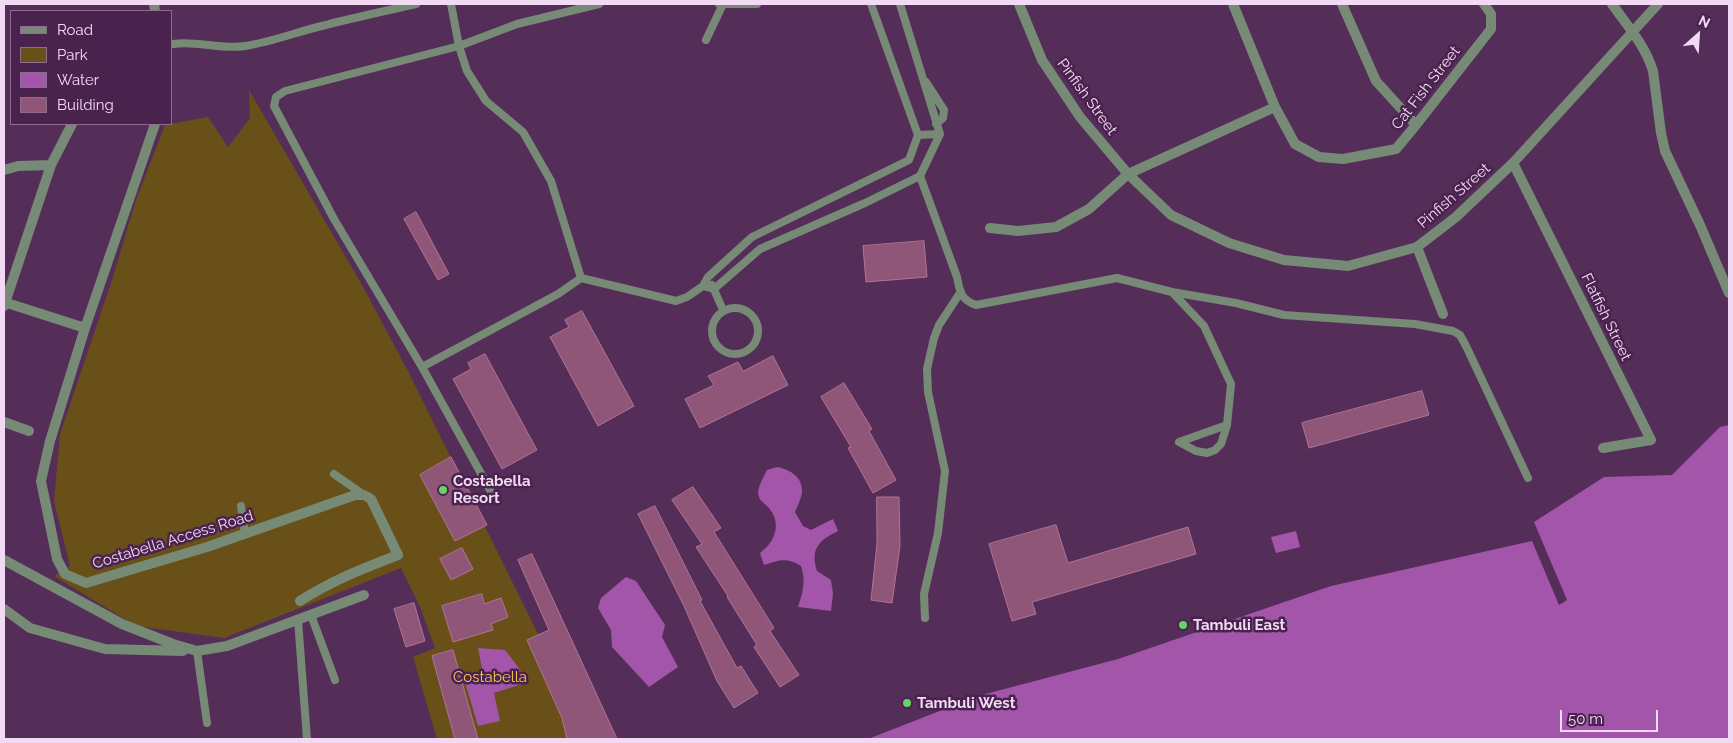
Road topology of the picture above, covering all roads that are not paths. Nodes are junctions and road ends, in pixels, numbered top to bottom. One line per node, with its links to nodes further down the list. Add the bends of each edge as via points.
1 (416, 4): 17 (lane, via 244,46)
2 (451, 4): 18 (lane)
3 (599, 4): 18 (lane, via 517,24)
4 (718, 4): 5 (lane)
5 (722, 4): 6 (lane); 16 (lane)
6 (757, 4)
7 (871, 4): 24 (lane)
8 (900, 4): 23 (lane)
9 (1019, 4): 28 (street, Pinfish Street, via 1042,60 1080,117)
10 (1233, 4): 19 (street, Cat Fish Street)
11 (1342, 4): 22 (street, via 1376,81)
12 (1484, 4): 22 (street, Cat Fish Street, via 1491,14 1491,29)
13 (1612, 4): 15 (street)
14 (1658, 4): 15 (street, Pinfish Street)
15 (1632, 31): 25 (street, Pinfish Street); 42 (street, via 1653,70 1665,151)
16 (706, 40)
17 (172, 44)
18 (459, 46): 37 (lane, via 467,71 486,101 523,132 551,181); 47 (lane, via 284,91 276,97 274,106 334,219)
19 (1275, 107): 22 (street, Cat Fish Street, via 1295,144 1319,157 1343,159 1396,149); 28 (street)
20 (71, 125): 26 (street)
21 (154, 125): 46 (street, Costabella Access Road)
22 (1416, 125)
23 (940, 134): 24 (lane); 29 (lane)
24 (918, 135): 31 (lane, via 909,160)
25 (1513, 163): 32 (street, Pinfish Street, via 1456,217); 51 (street, Flatfish Street, via 1651,440)
26 (51, 165): 27 (street); 43 (street)
27 (4, 170)
28 (1128, 174): 30 (street, via 1089,209 1056,227 1018,231); 32 (street, Pinfish Street, via 1171,215 1229,243 1284,260 1348,266)
29 (920, 176): 33 (lane); 41 (lane)
30 (990, 228)
31 (752, 237): 33 (lane); 34 (lane)
32 (1417, 247): 45 (street)
33 (760, 249): 35 (lane)
34 (734, 252): 35 (lane); 36 (lane)
35 (742, 263): 39 (lane)
36 (708, 277): 38 (lane); 39 (lane)
37 (581, 278): 38 (lane, via 676,301 687,298); 47 (lane, via 558,294)
38 (703, 286): 39 (lane)
39 (714, 289): 44 (lane)
40 (1172, 292): 41 (lane, via 1117,278 976,305 966,302); 49 (lane, via 1204,326 1230,384); 53 (lane, via 1284,315 1415,324 1453,331 1460,335 1467,348)
41 (960, 293): 63 (lane, via 934,338 927,369 928,392 945,471 938,533 924,594)
42 (1729, 294)
43 (4, 303): 46 (street)
44 (723, 310): 44 (lane, via 712,322 712,339 722,352 738,355 753,347 759,332 754,316 740,308)
45 (1443, 314)
46 (85, 328): 57 (street, Costabella Access Road, via 41,481 56,559 65,574 86,583)
47 (422, 367): 55 (lane)
48 (4, 422): 50 (street)
49 (1228, 425): 49 (lane, via 1203,433 1179,442 1207,453 1221,444)
50 (29, 431)
51 (1603, 448)
52 (334, 474): 54 (lane)
53 (1528, 478)
54 (364, 495): 57 (street, Costabella Access Road); 60 (street, via 370,500 398,555 356,571)
55 (494, 497)
56 (241, 506): 57 (lane)
57 (245, 534)
58 (4, 560): 65 (street, via 122,624)
59 (364, 595): 62 (street)
60 (300, 601)
61 (4, 609): 65 (street, via 30,628 105,649)
62 (311, 615): 64 (street); 66 (lane)
63 (925, 618)
64 (298, 620): 65 (street, via 228,646); 68 (lane)
65 (197, 651): 67 (lane)
66 (335, 680)
67 (207, 723)
68 (307, 739)

